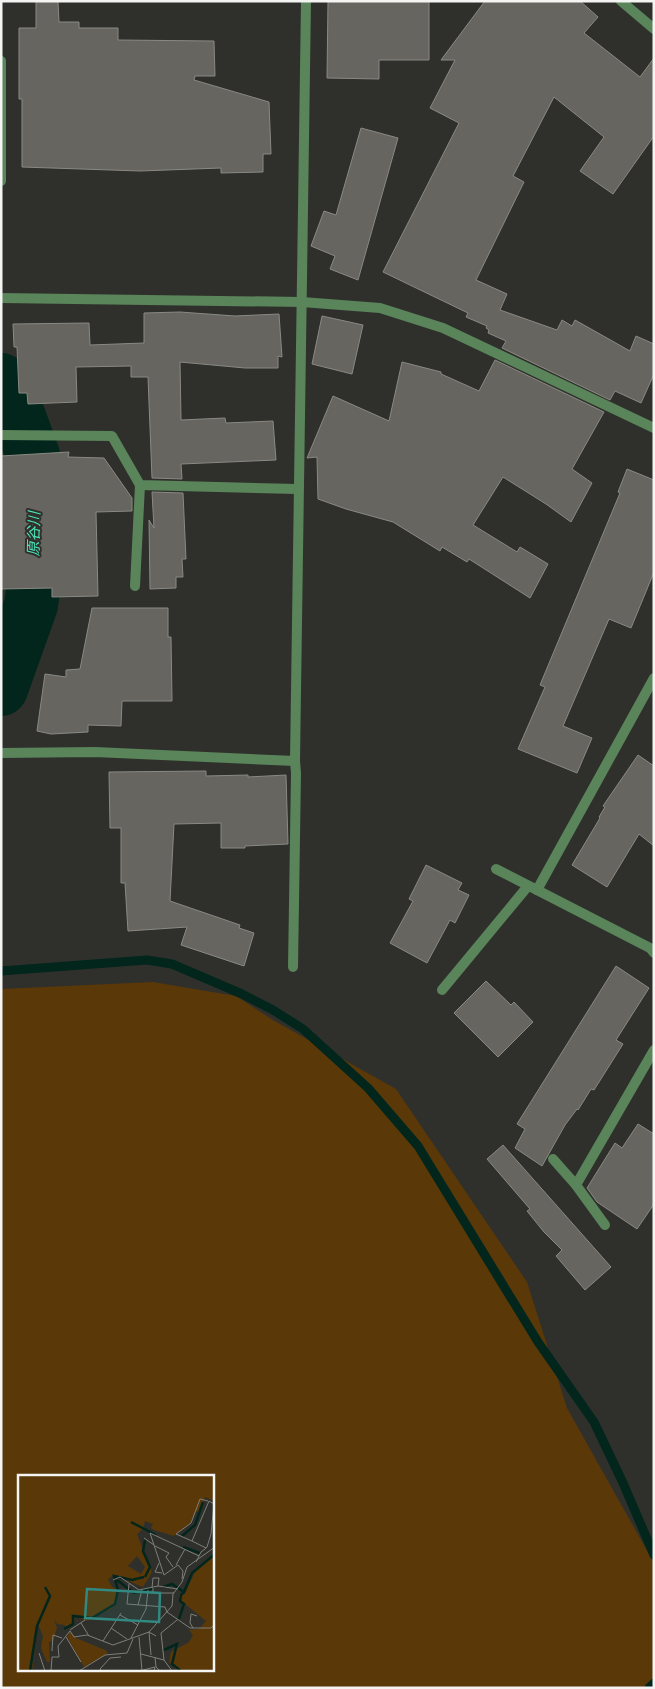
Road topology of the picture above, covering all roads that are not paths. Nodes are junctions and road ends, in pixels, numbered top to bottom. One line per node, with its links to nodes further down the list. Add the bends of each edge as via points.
1 (306, 1): 7 (street)
2 (621, 1): 3 (street)
3 (654, 29)
4 (1, 61): 5 (street)
5 (1, 181)
6 (1, 298): 7 (street)
7 (302, 302): 8 (street, via 380,308 443,328); 11 (street)
8 (654, 428)
9 (1, 435): 10 (street, via 112,436)
10 (140, 485): 11 (street); 12 (street)
11 (297, 489): 15 (street)
12 (135, 586)
13 (654, 678): 17 (street)
14 (1, 753): 15 (street, via 95,752)
15 (295, 761): 19 (street)
16 (496, 869): 17 (street)
17 (532, 888): 18 (street, via 650,948); 20 (street)
18 (654, 953)
19 (293, 967)
20 (442, 990)
21 (654, 1050): 23 (street)
22 (553, 1159): 23 (street)
23 (576, 1185): 24 (street)
24 (604, 1225)

